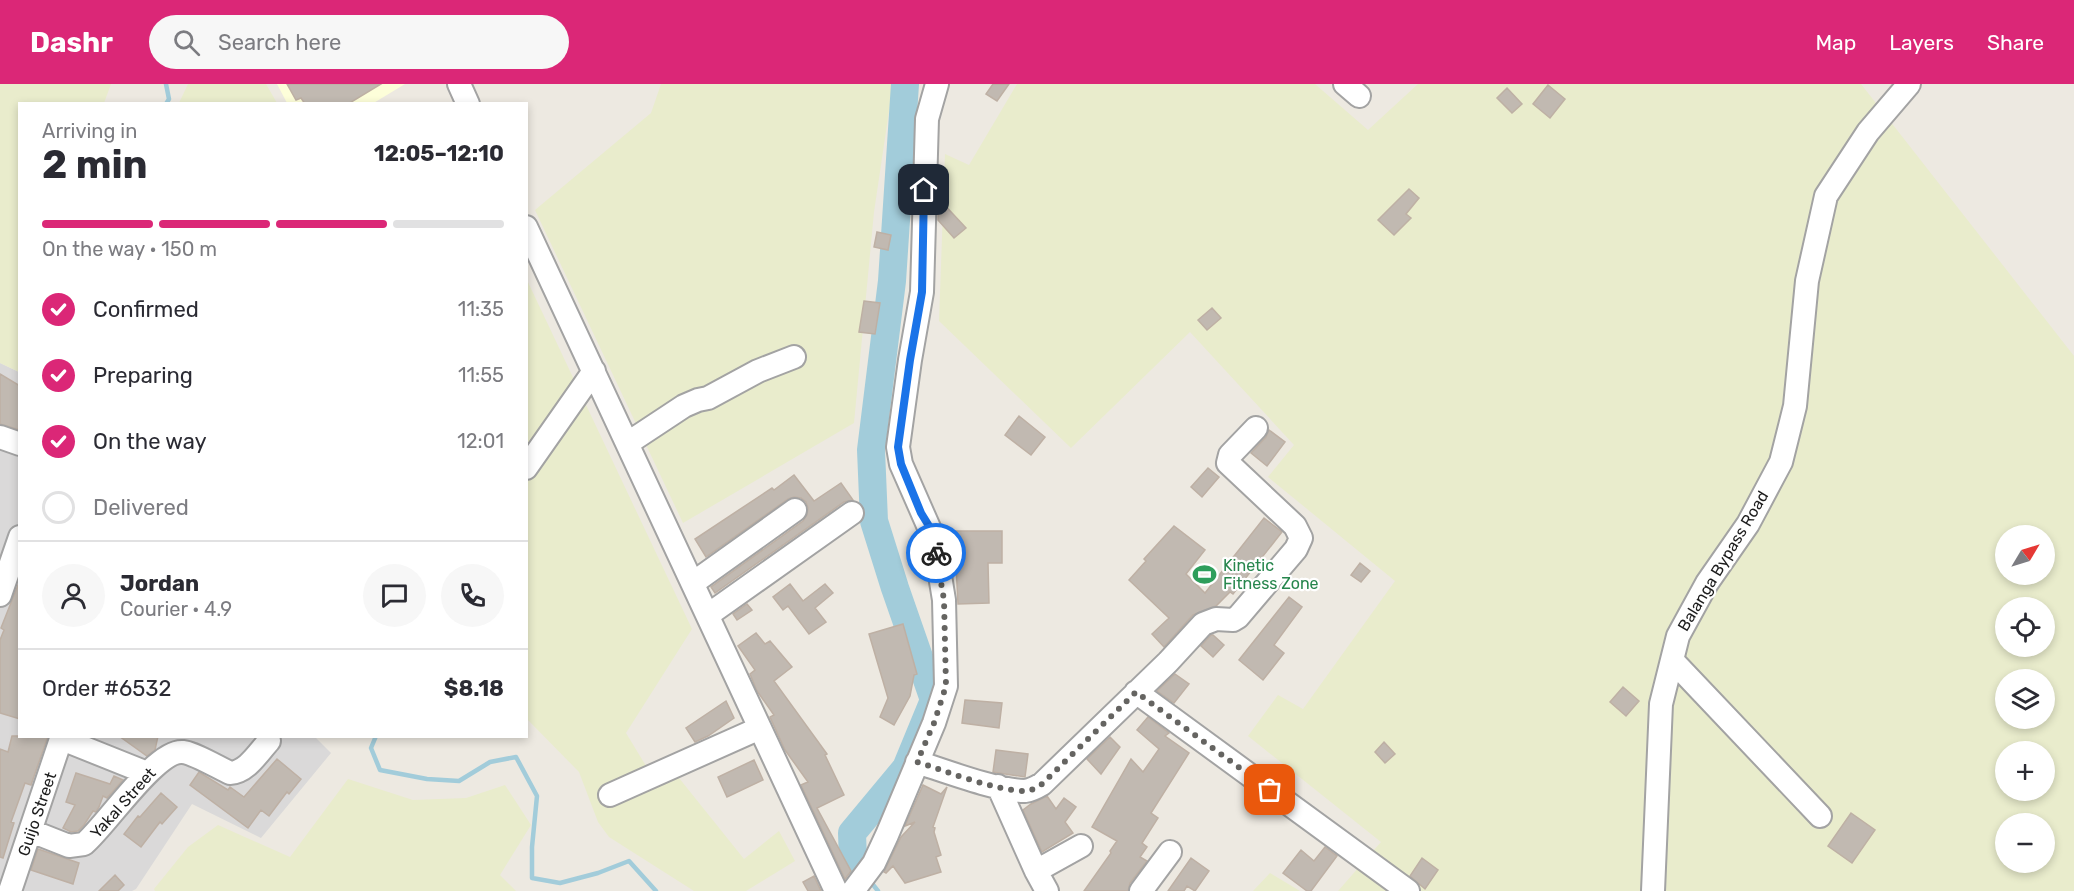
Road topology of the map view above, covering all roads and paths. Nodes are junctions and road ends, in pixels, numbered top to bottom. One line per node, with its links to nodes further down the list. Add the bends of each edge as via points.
1 (937, 84): 22 (street, via 927,119 922,292 898,447 901,464 934,539 944,600 946,686)
2 (1909, 84): 17 (street, Balanga Bypass Road, via 1868,132 1826,196 1806,281 1795,406 1781,462 1748,524 1707,583 1678,636)
3 (528, 232): 5 (street)
4 (794, 357): 8 (street, via 684,406)
5 (594, 371): 8 (street); 10 (street)
6 (1256, 428): 18 (street, via 1230,455 1228,463 1295,526 1301,538 1296,549 1238,616 1203,624)
7 (0, 437): 9 (street)
8 (628, 442): 14 (street)
9 (18, 443)
10 (528, 465)
11 (795, 510): 14 (street)
12 (852, 513): 16 (street)
13 (18, 543): 15 (street)
14 (693, 583): 16 (street)
15 (0, 594)
16 (708, 615): 19 (street)
17 (1672, 660): 26 (street); 36 (street, Balanga Bypass Road, via 1661,704)
18 (1136, 692): 24 (street, via 1042,784 1025,791); 35 (street)
19 (760, 728): 25 (street); 31 (street)
20 (62, 738): 23 (street); 27 (street, Guijo Street)
21 (269, 741): 23 (street, Yakal Street, via 237,772 230,773 184,752 166,756)
22 (917, 762): 24 (street); 31 (street, via 874,863)
23 (147, 773): 27 (street, Yakal Street, via 84,844 69,846)
24 (998, 786): 30 (street)
25 (610, 795)
26 (1820, 816)
27 (31, 831): 32 (street, Guijo Street)
28 (1081, 846): 30 (street)
29 (1170, 852): 34 (street)
30 (1036, 871): 33 (street)
31 (848, 890)
32 (10, 891)
33 (1047, 891)
34 (1141, 891)
35 (1408, 891)
36 (1653, 891)

